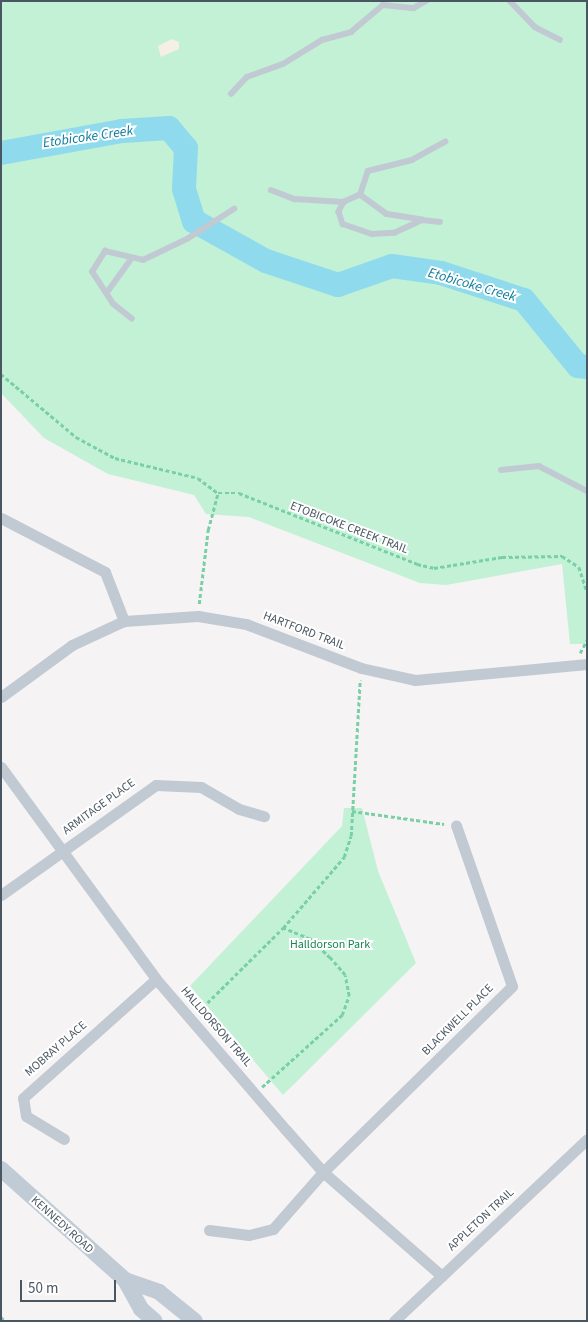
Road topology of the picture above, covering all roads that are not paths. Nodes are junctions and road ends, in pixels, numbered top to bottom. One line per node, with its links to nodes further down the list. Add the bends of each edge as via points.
1 (426, 1): 4 (lane, via 414,8 383,5 352,32 322,40 283,64 247,77)
2 (510, 1): 3 (lane, via 535,27)
3 (560, 40)
4 (231, 94)
5 (445, 142): 7 (lane, via 412,160 368,171)
6 (271, 190): 8 (lane, via 294,199)
7 (360, 195): 8 (lane); 10 (lane, via 386,214)
8 (344, 202): 10 (lane, via 340,220 359,231 394,234)
9 (234, 209): 12 (lane, via 187,239 143,260)
10 (422, 220): 11 (lane)
11 (440, 222)
12 (130, 261): 13 (lane); 13 (lane, via 111,250 103,253 92,272)
13 (108, 291): 14 (lane, via 113,304)
14 (132, 319)
15 (501, 470): 16 (lane, via 539,466)
16 (587, 491)
17 (1, 518): 18 (street, via 105,572)
18 (124, 622): 19 (street, HARTFORD TRAIL, via 198,616 283,635 361,668 438,681); 20 (street, HARTFORD TRAIL, via 72,645)
19 (587, 664)
20 (1, 697)
21 (1, 767): 24 (street, HALLDORSON TRAIL)
22 (264, 816): 24 (street, ARMITAGE PLACE, via 239,809 201,787 163,784 148,789)
23 (456, 825): 30 (street, BLACKWELL PLACE, via 512,986)
24 (62, 850): 25 (street, ARMITAGE PLACE); 26 (street, HALLDORSON TRAIL)
25 (1, 895)
26 (156, 979): 27 (street, MOBRAY PLACE, via 23,1098 26,1116); 30 (street, HALLDORSON TRAIL)
27 (64, 1139)
28 (587, 1139): 32 (street, APPLETON TRAIL)
29 (1, 1169): 33 (main road, KENNEDY ROAD)
30 (323, 1172): 31 (street, via 273,1228 250,1236); 32 (street, HALLDORSON TRAIL)
31 (209, 1230)
32 (442, 1276): 36 (street, APPLETON TRAIL)
33 (125, 1280): 34 (main road, KENNEDY ROAD, via 142,1309); 35 (main road, KENNEDY ROAD, via 159,1292)
34 (156, 1321)
35 (195, 1321)
36 (394, 1321)

